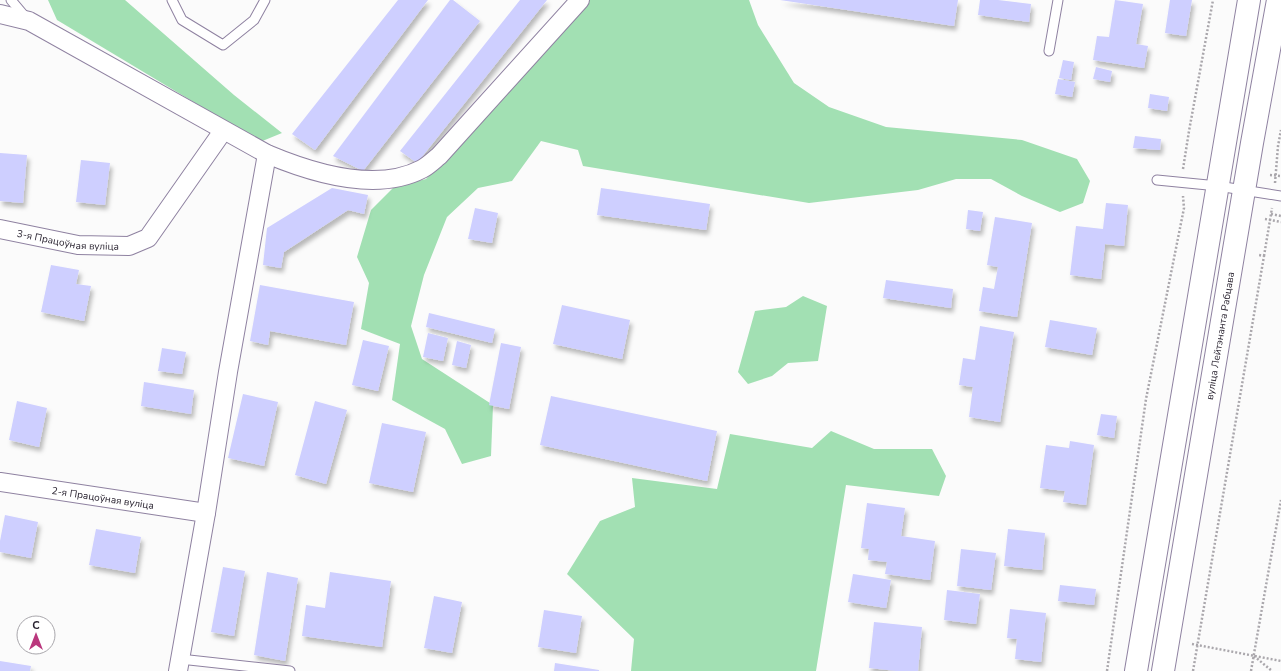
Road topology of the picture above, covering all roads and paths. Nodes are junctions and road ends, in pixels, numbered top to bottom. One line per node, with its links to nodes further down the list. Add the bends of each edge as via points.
1 (10, 0): 10 (lane)
2 (172, 0): 3 (lane, via 182,20 223,45 254,20)
3 (265, 0)
4 (580, 0): 13 (street, via 439,156 423,168 406,176 367,180 310,170)
5 (1058, 0): 11 (lane)
6 (1212, 0): 17 (path)
7 (1249, 0): 18 (highway)
8 (1278, 0): 19 (highway, вуліца Лейтэнанта Рабцава)
9 (0, 14): 10 (street)
10 (29, 21): 12 (street)
11 (1049, 51)
12 (223, 131): 13 (street); 25 (street, 3-я Працоўная вуліца, via 148,238 129,246 78,245)
13 (267, 154): 29 (street)
14 (1270, 175): 15 (path)
15 (1281, 176)
16 (1158, 180): 17 (lane)
17 (1182, 182): 18 (lane); 36 (path, via 1184,208 1146,399)
18 (1218, 186): 19 (lane); 37 (highway)
19 (1244, 191): 20 (lane); 38 (highway, вуліца Лейтэнанта Рабцава)
20 (1281, 196)
21 (1271, 214): 22 (path)
22 (1281, 216)
23 (1265, 219): 24 (path)
24 (1281, 222)
25 (0, 229)
26 (1259, 256): 31 (path, via 1264,256)
27 (0, 482): 29 (street, 2-я Працоўная вуліца)
28 (1281, 500): 32 (path)
29 (206, 513): 34 (street)
30 (1192, 644): 31 (path)
31 (1197, 645): 32 (path); 39 (path)
32 (1253, 656): 33 (path); 40 (path); 41 (path)
33 (1281, 661)
34 (179, 665): 35 (lane)
35 (290, 671)
36 (1107, 671)
37 (1136, 671)
38 (1163, 671)
39 (1193, 671)
40 (1251, 671)
41 (1272, 671)

